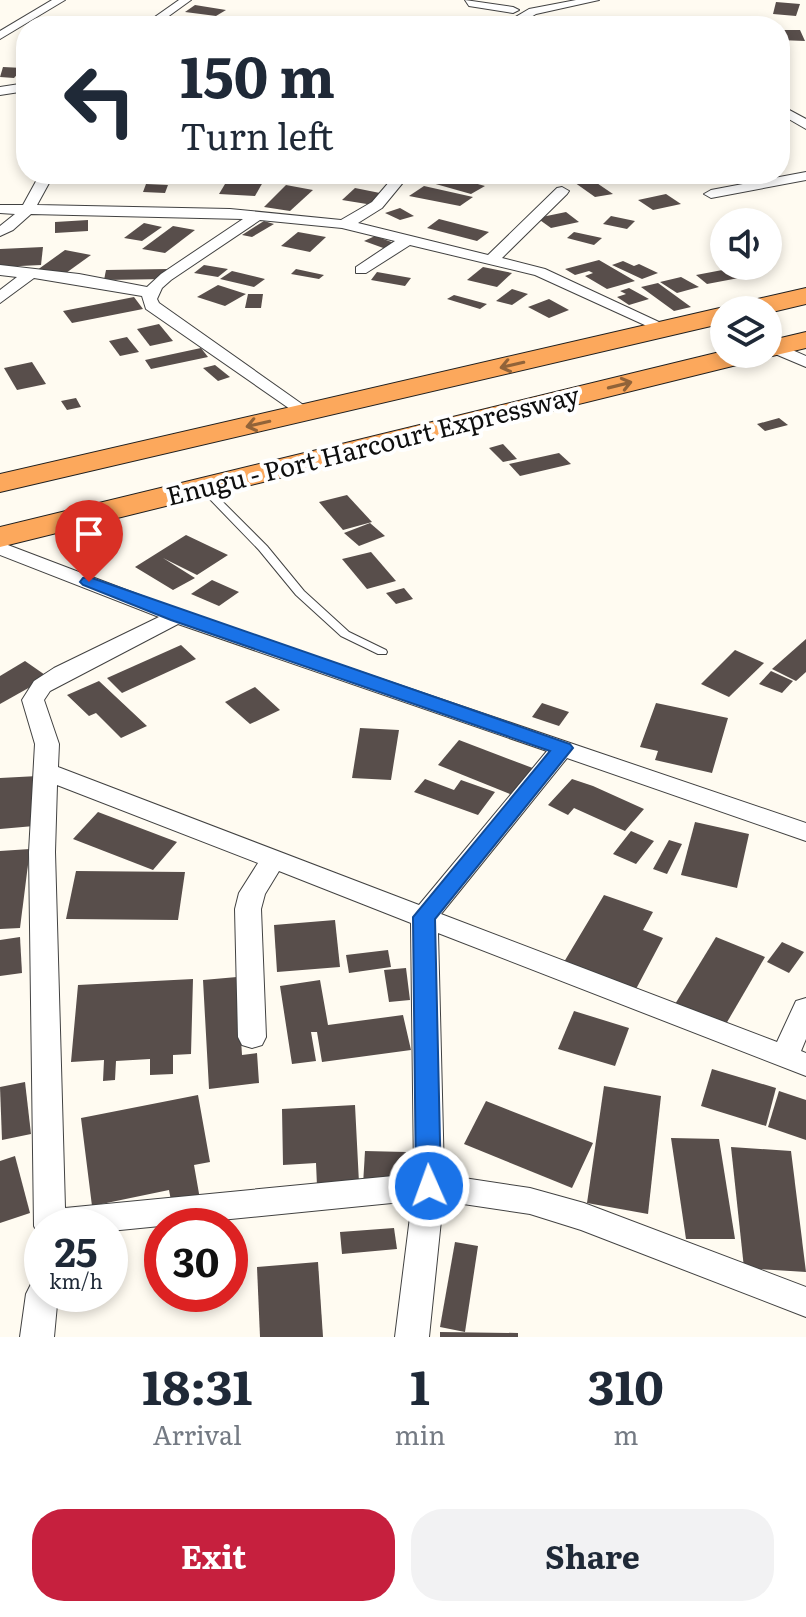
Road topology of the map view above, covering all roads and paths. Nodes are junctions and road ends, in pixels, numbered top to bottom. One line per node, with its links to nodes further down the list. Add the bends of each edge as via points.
1 (60, 0): 6 (street)
2 (186, 0): 7 (street)
3 (470, 0): 5 (street, via 477,6)
4 (594, 0): 5 (street)
5 (526, 14): 8 (street)
6 (33, 16)
7 (163, 16)
8 (523, 16)
9 (44, 184): 15 (street)
10 (394, 184): 17 (street, via 374,208)
11 (764, 184): 13 (street)
12 (562, 191): 20 (street)
13 (711, 194)
14 (0, 209): 15 (street)
15 (26, 210): 16 (street); 18 (street)
16 (258, 215): 17 (street); 24 (street, via 166,277)
17 (342, 224): 19 (street)
18 (0, 232)
19 (409, 239): 20 (street); 22 (street)
20 (493, 258): 29 (street, via 567,282)
21 (0, 270): 23 (street)
22 (361, 270)
23 (31, 273): 24 (street); 26 (street)
24 (151, 293): 35 (street, via 152,306)
25 (806, 296): 27 (highway)
26 (0, 298)
27 (782, 302)
28 (710, 318): 29 (highway, Enugu - Port Harcourt Expressway)
29 (666, 329): 35 (highway, Enugu - Port Harcourt Expressway, one-way to 35)
30 (806, 340): 31 (highway, Enugu - Port Harcourt Expressway)
31 (782, 346)
32 (782, 355): 33 (street)
33 (806, 362)
34 (710, 363): 37 (highway, Enugu - Port Harcourt Expressway, one-way to 34)
35 (303, 413): 36 (highway, Enugu - Port Harcourt Expressway, one-way to 36)
36 (5, 477)
37 (203, 487): 38 (highway, Enugu - Port Harcourt Expressway); 41 (lane, via 311,603 345,634)
38 (0, 537)
39 (0, 548): 40 (street)
40 (177, 616): 42 (street); 43 (street, via 42,686 33,700 47,744)
41 (382, 652)
42 (563, 748): 44 (street); 46 (street)
43 (45, 771): 45 (street); 51 (street)
44 (806, 832)
45 (274, 859): 46 (street); 48 (street, via 248,909)
46 (424, 917): 49 (street); 50 (street)
47 (806, 1009): 49 (street)
48 (252, 1037)
49 (795, 1061)
50 (429, 1186): 52 (street); 53 (street, via 530,1201 571,1213); 56 (street)
51 (50, 1208)
52 (128, 1216)
53 (806, 1302)
54 (40, 1312): 55 (street)
55 (37, 1337)
56 (412, 1337)

